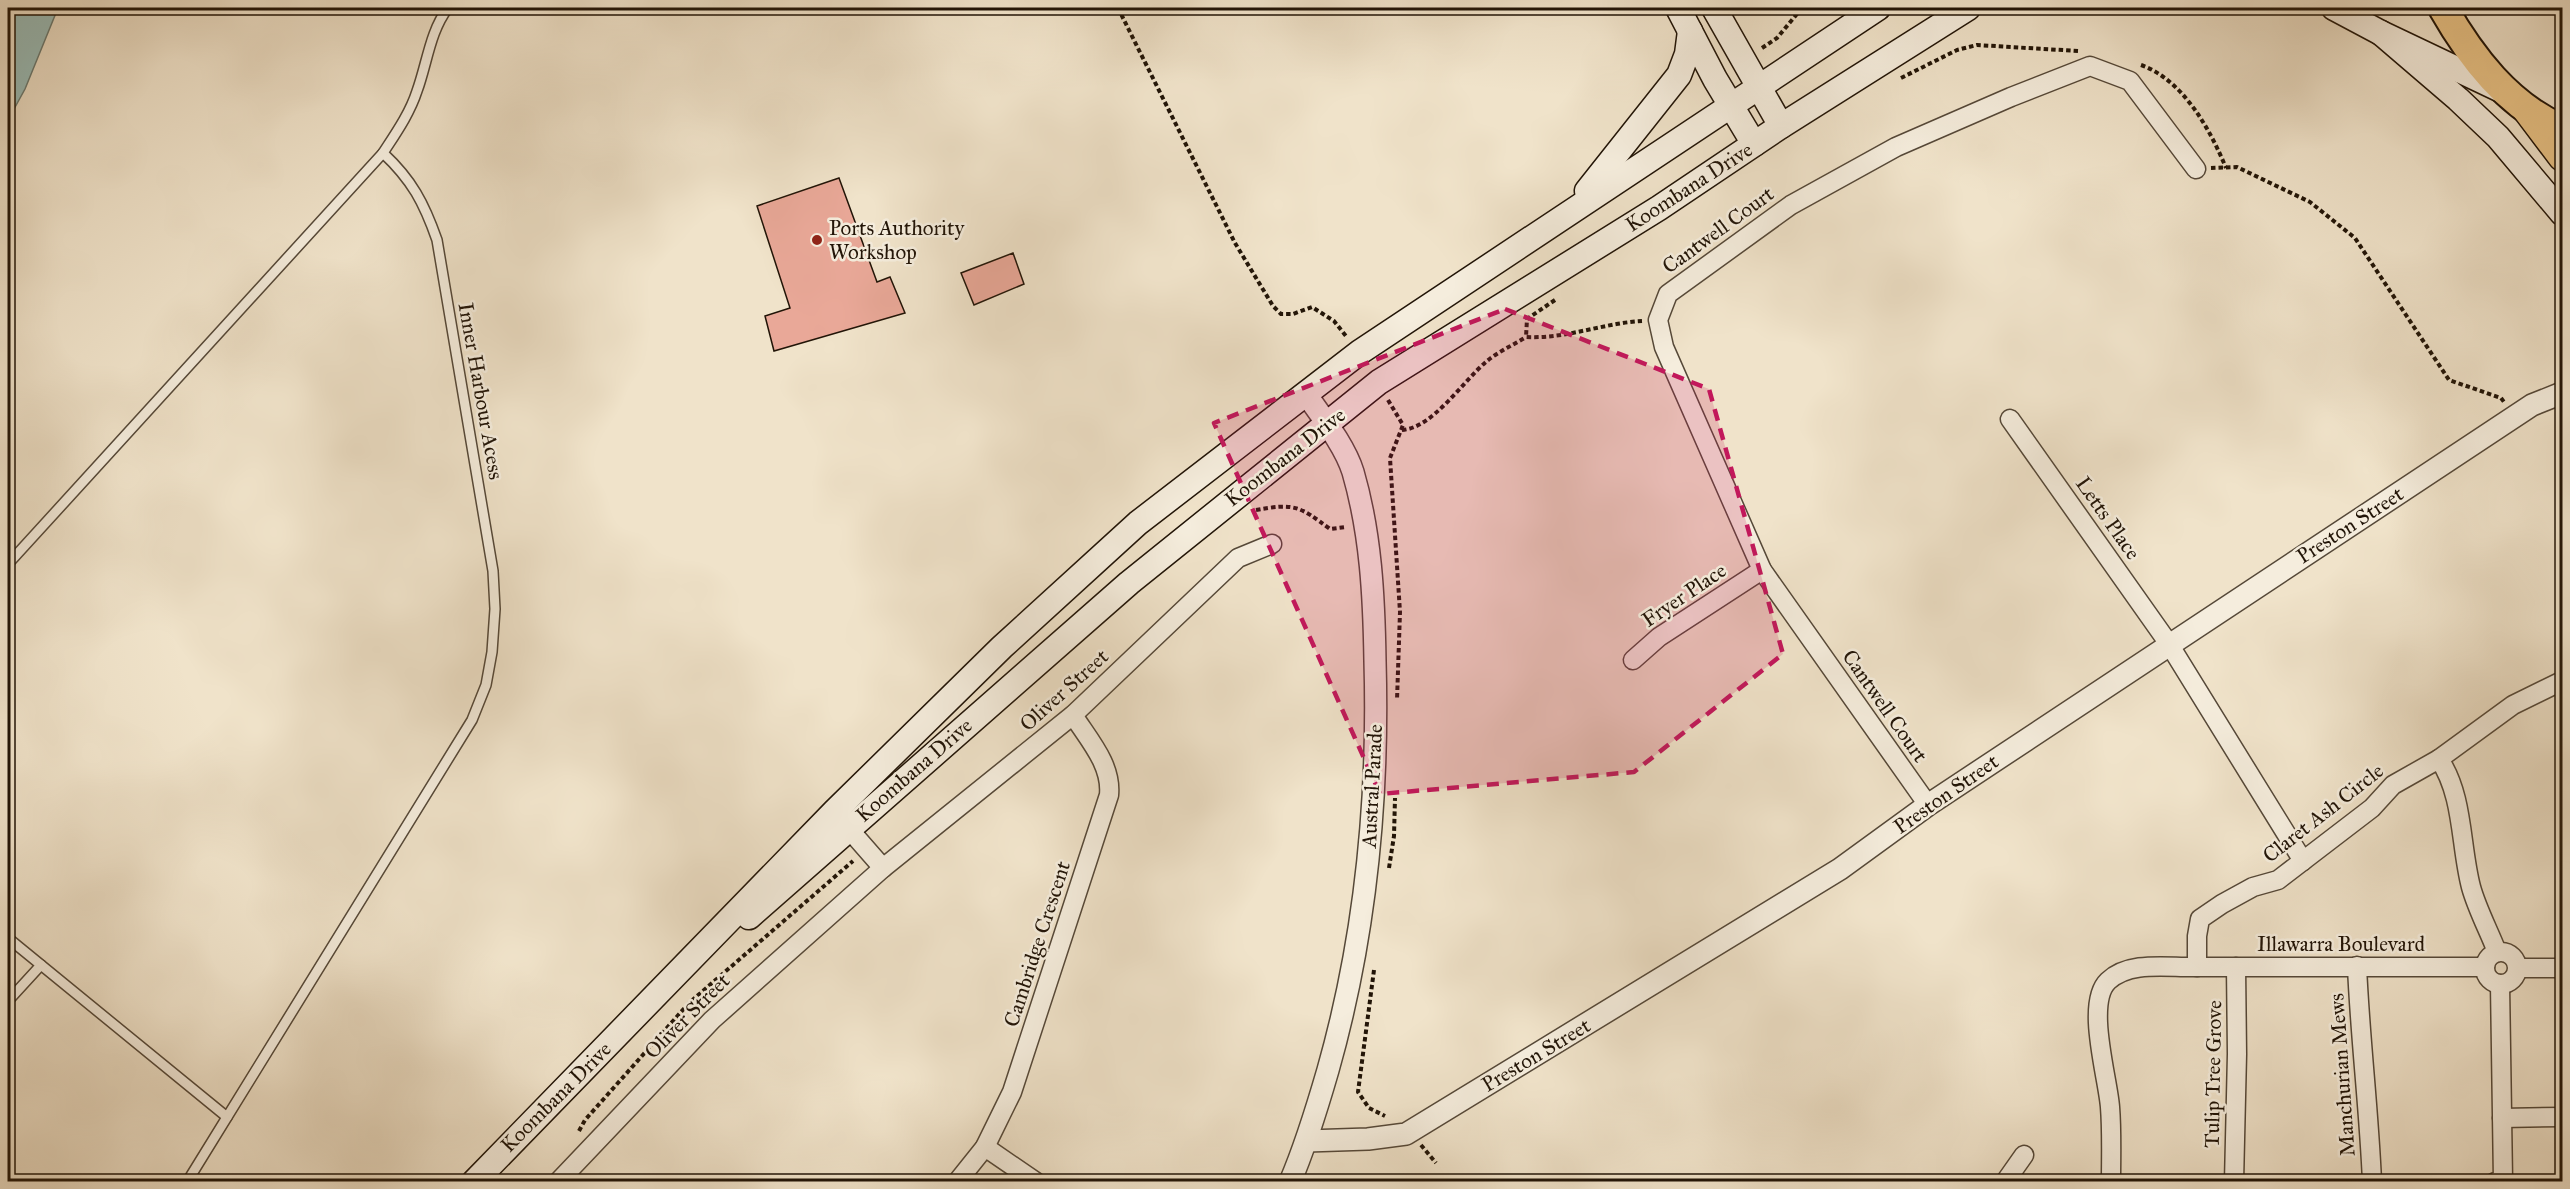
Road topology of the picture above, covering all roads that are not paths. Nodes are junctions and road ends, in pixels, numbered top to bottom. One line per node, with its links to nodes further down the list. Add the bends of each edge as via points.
1 (448, 8): 16 (lane, via 430,45 417,93)
2 (1678, 8): 8 (main road)
3 (1714, 8): 10 (main road)
4 (1869, 8): 10 (main road, Koombana Drive)
5 (1968, 8): 13 (main road, Koombana Drive)
6 (2334, 8): 9 (main road)
7 (2443, 8): 11 (highway, via 2462,42 2493,80)
8 (1690, 31): 12 (main road); 19 (main road, via 1679,75)
9 (2381, 33): 11 (main road); 20 (main road, via 2498,137)
10 (1759, 86): 12 (main road, Koombana Drive); 13 (main road)
11 (2516, 100): 14 (highway); 17 (main road)
12 (1730, 105): 15 (main road); 19 (main road, Koombana Drive)
13 (1781, 126): 15 (main road, Koombana Drive)
14 (2562, 129)
15 (1754, 144): 24 (main road, Koombana Drive, via 1659,208 1378,382)
16 (383, 153): 26 (lane); 48 (lane, Inner Harbour Acess, via 415,189 437,240 493,571 492,652 486,685 472,720)
17 (2562, 158)
18 (2196, 169): 27 (street, Cantwell Court, via 2130,81 2090,66 1896,147 1791,205 1668,294 1658,320 1664,347)
19 (1573, 210): 22 (main road, Koombana Drive, via 1360,352)
20 (2562, 213)
21 (2562, 393): 28 (street, Preston Street, via 2517,415)
22 (1306, 394): 24 (street, Austral Parade); 34 (main road, Koombana Drive, via 1138,523 1002,647)
23 (2010, 419): 28 (street, Letts Place)
24 (1327, 424): 34 (main road, Koombana Drive); 51 (street, Austral Parade, via 1352,470 1371,562 1377,718 1365,892 1353,972)
25 (1272, 544): 31 (street, Oliver Street, via 1238,558)
26 (8, 564)
27 (1762, 570): 29 (street, Fryer Place, via 1659,637); 33 (street, Cantwell Court)
28 (2169, 644): 33 (street, Preston Street); 35 (street, Letts Place)
29 (1633, 660)
30 (2562, 681): 32 (street, Claret Ash Circle, via 2513,705)
31 (1073, 715): 36 (street, Oliver Street); 52 (street, Cambridge Crescent, via 1104,763 1109,795 1012,1092)
32 (2439, 759): 35 (street, Claret Ash Circle, via 2393,785 2372,808); 38 (street, via 2450,775 2456,796 2472,891)
33 (1928, 806): 51 (street, Preston Street, via 1840,869 1406,1134)
34 (841, 819): 36 (street); 55 (main road, Koombana Drive, via 763,882)
35 (2303, 861): 41 (street, Claret Ash Circle, via 2278,880 2253,887 2200,920)
36 (883, 868): 56 (street, Oliver Street, via 712,1020)
37 (8, 938): 39 (lane)
38 (2497, 951): 43 (street); 44 (street, via 2512,955)
39 (41, 965): 47 (lane); 48 (lane)
40 (2357, 966): 42 (street, Illawarra Boulevard); 43 (street, Illawarra Boulevard); 63 (street, Manchurian Mews)
41 (2197, 967): 42 (street, Illawarra Boulevard); 61 (street, via 2126,970 2100,992 2102,1062 2111,1123)
42 (2236, 967): 62 (street, Tulip Tree Grove)
43 (2485, 967): 46 (street, via 2489,979)
44 (2518, 968): 45 (street); 46 (street, via 2510,982)
45 (2562, 968)
46 (2500, 984): 49 (street)
47 (8, 1001)
48 (227, 1117): 54 (lane, Inner Harbour Acess)
49 (2502, 1118): 50 (street); 64 (street, via 2503,1180)
50 (2562, 1118)
51 (1307, 1141): 59 (street, Austral Parade)
52 (985, 1147): 57 (street, Cambridge Crescent); 58 (street)
53 (2024, 1155): 60 (street)
54 (188, 1182)
55 (474, 1182)
56 (558, 1182)
57 (957, 1182)
58 (1036, 1182)
59 (1290, 1182)
60 (2005, 1182)
61 (2111, 1182)
62 (2234, 1182)
63 (2372, 1182)
64 (2495, 1182)

